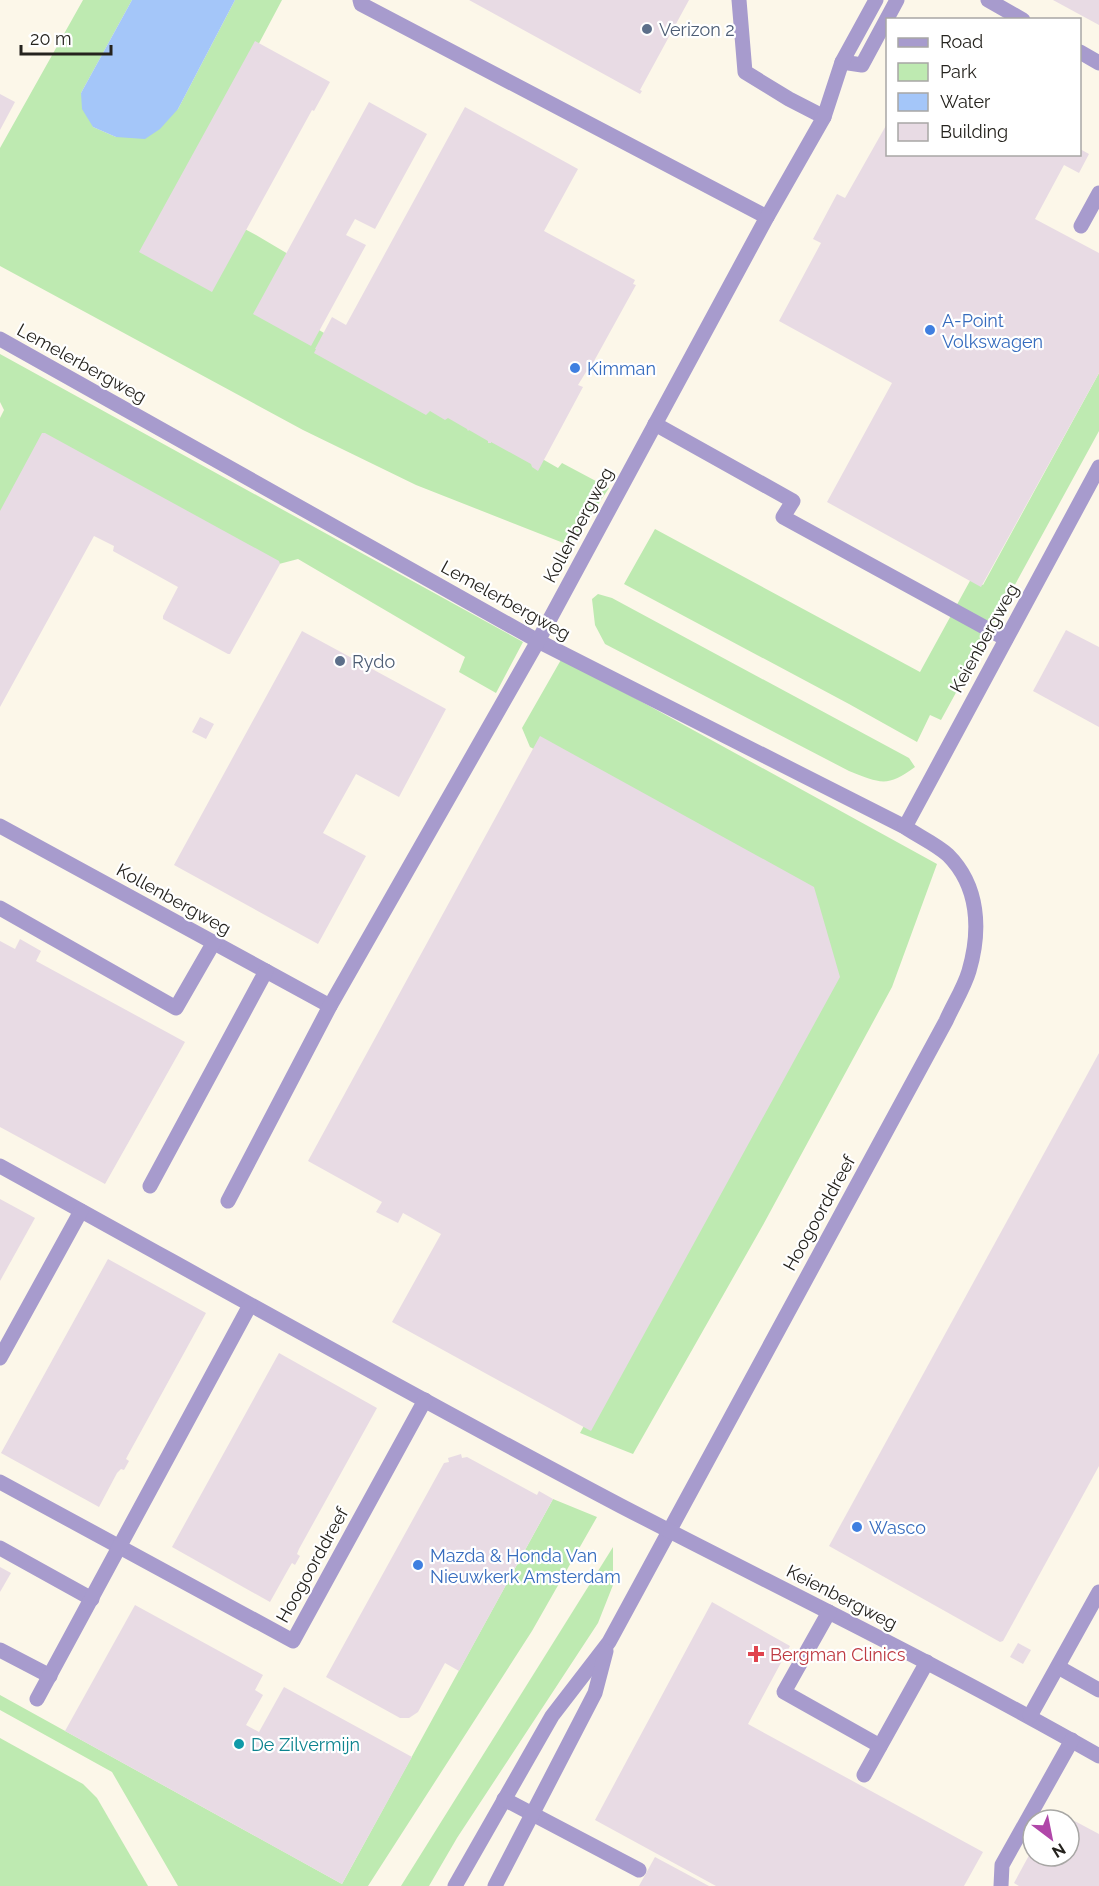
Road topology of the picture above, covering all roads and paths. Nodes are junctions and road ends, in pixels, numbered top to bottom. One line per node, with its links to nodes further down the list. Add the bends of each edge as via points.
1 (739, 0): 12 (street, via 745,72)
2 (876, 0): 10 (street, Kollenbergweg)
3 (897, 0): 6 (street)
4 (988, 0): 7 (street)
5 (361, 2): 14 (street)
6 (887, 18)
7 (1020, 18)
8 (886, 20): 10 (street, via 862,65)
9 (1081, 53): 11 (street)
10 (842, 62): 12 (street, Kollenbergweg)
11 (1099, 63)
12 (824, 117): 14 (street, Kollenbergweg)
13 (1099, 193): 15 (street)
14 (767, 217): 17 (street, Kollenbergweg)
15 (1081, 226)
16 (0, 339): 20 (street, Lemelerbergweg)
17 (655, 424): 19 (street, via 793,501 783,517); 20 (street, Kollenbergweg)
18 (1099, 467): 19 (street, Keienbergweg)
19 (1006, 639): 22 (street, Keienbergweg)
20 (538, 641): 22 (street, Lemelerbergweg); 27 (street, Kollenbergweg)
21 (0, 827): 25 (street, Kollenbergweg)
22 (905, 827): 23 (street, Lemelerbergweg, via 947,854 968,884)
23 (975, 906): 36 (street, Hoogoorddreef, via 977,938 969,972 946,1021)
24 (0, 908): 25 (street, via 176,1008)
25 (214, 942): 26 (street, Kollenbergweg)
26 (266, 971): 27 (street, Kollenbergweg); 29 (street)
27 (330, 1005): 30 (street, Kollenbergweg)
28 (0, 1166): 31 (street)
29 (150, 1186)
30 (228, 1201)
31 (81, 1211): 32 (street); 33 (street)
32 (250, 1305): 34 (street); 38 (street)
33 (0, 1358)
34 (425, 1400): 36 (street); 38 (street, Hoogoorddreef, via 293,1641)
35 (0, 1482): 38 (street, Hoogoorddreef)
36 (668, 1530): 41 (street, Keienbergweg); 42 (street, Hoogoorddreef)
37 (0, 1548): 40 (street)
38 (120, 1548): 40 (street)
39 (1099, 1592): 45 (street)
40 (92, 1599): 46 (street)
41 (829, 1612): 44 (street, Keienbergweg); 51 (street, via 784,1692)
42 (609, 1642): 54 (street, Hoogoorddreef, via 552,1716); 55 (street, Hoogoorddreef, via 595,1693)
43 (0, 1650): 46 (street)
44 (927, 1662): 49 (street, Keienbergweg); 51 (street)
45 (1058, 1667): 47 (street); 49 (street)
46 (50, 1676): 48 (street)
47 (1099, 1690)
48 (38, 1699)
49 (1030, 1716): 50 (street, Keienbergweg)
50 (1072, 1740): 52 (street, Keienbergweg); 59 (street, via 1002,1865)
51 (880, 1746): 53 (street)
52 (1099, 1756)
53 (864, 1775)
54 (504, 1799): 55 (street); 57 (street, Hoogoorddreef)
55 (532, 1814): 56 (street); 58 (street, Hoogoorddreef)
56 (639, 1870)
57 (455, 1886)
58 (495, 1886)
59 (1001, 1886)

